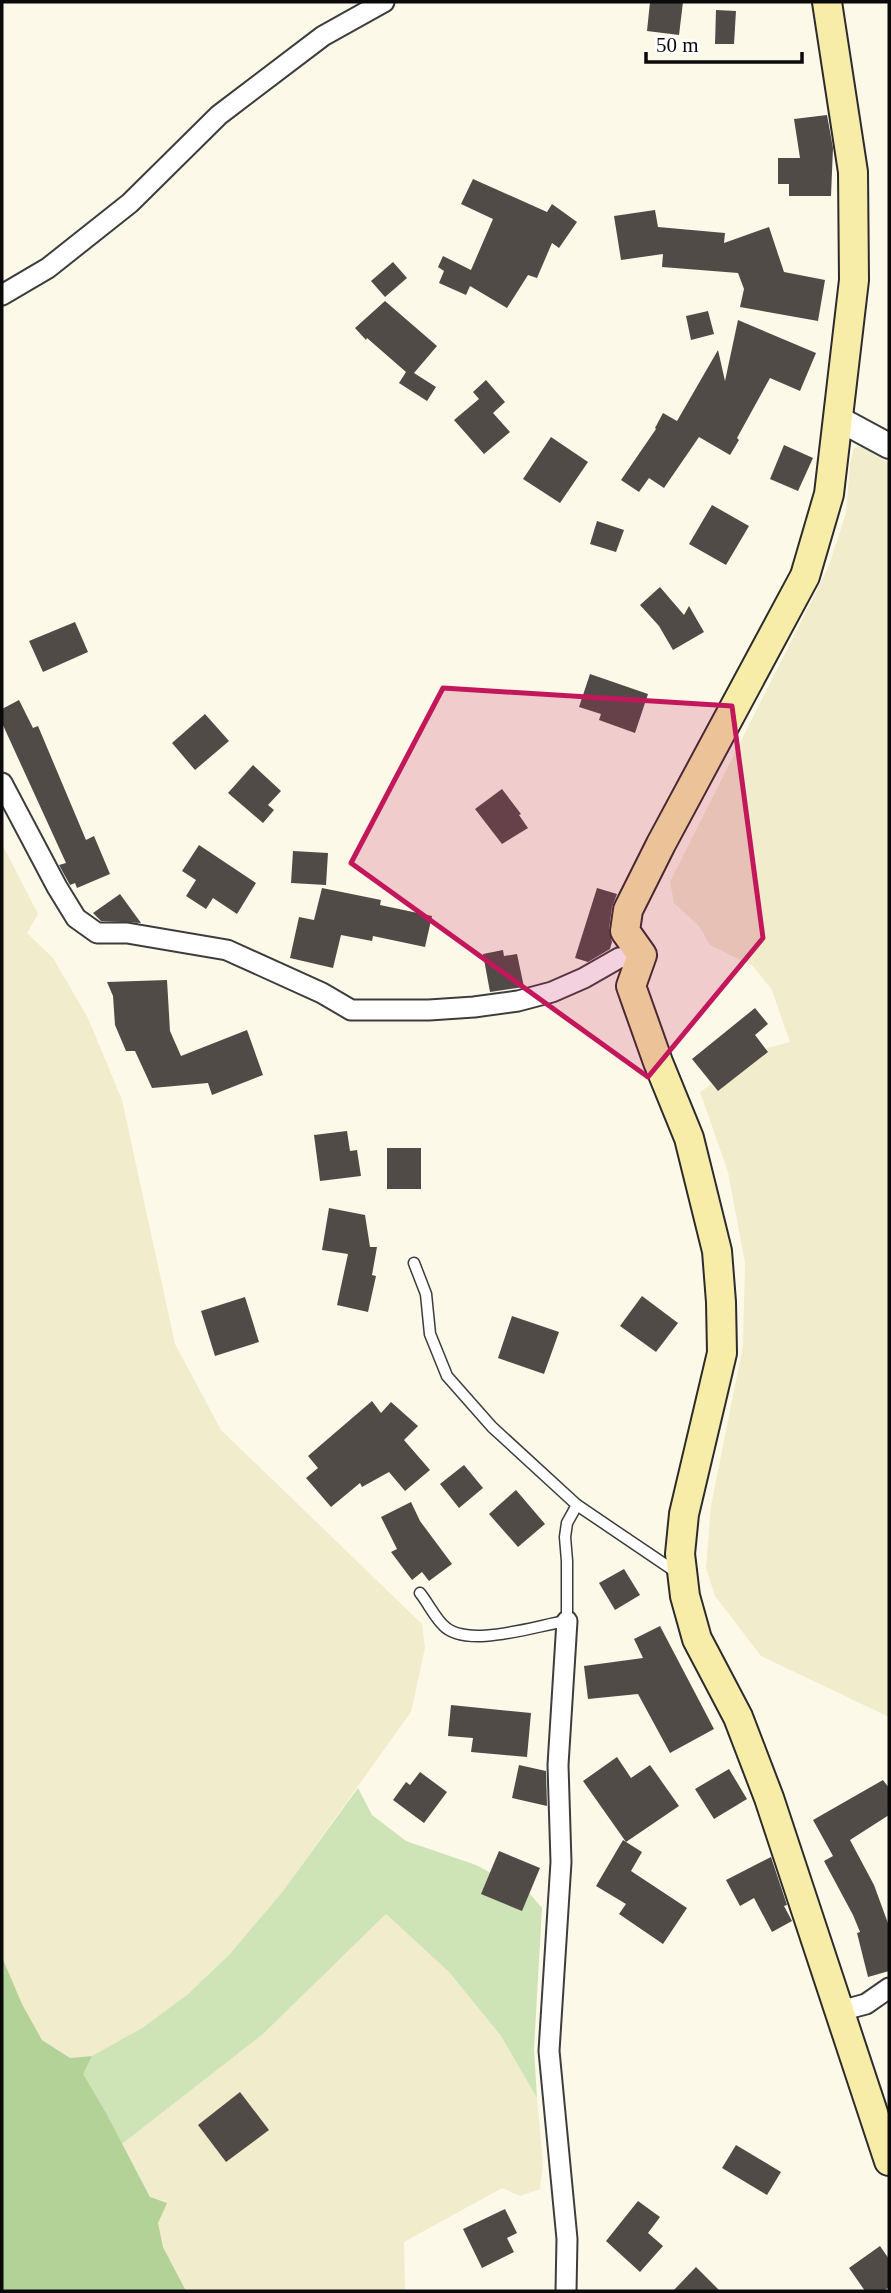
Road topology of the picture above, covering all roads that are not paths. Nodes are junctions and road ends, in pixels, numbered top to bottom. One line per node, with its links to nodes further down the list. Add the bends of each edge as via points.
1 (384, 2): 3 (street, via 323,36 229,107 130,204 48,268)
2 (827, 2): 4 (main road, via 853,172 854,280)
3 (2, 295)
4 (839, 419): 5 (street); 7 (main road, via 829,494 804,576 628,910 625,931)
5 (889, 446)
6 (2, 783): 7 (street, via 69,908 97,933 127,933 227,950 351,1010 429,1010 518,1001 552,992 620,958)
7 (642, 955): 10 (main road, via 631,986 689,1138 717,1251 721,1302 722,1353 684,1514)
8 (414, 1263): 9 (lane, via 426,1294 430,1334 447,1376 492,1427)
9 (577, 1506): 10 (lane); 12 (lane, via 566,1522)
10 (682, 1577): 14 (main road, via 697,1639 738,1717)
11 (420, 1593): 12 (lane, via 444,1627 467,1636)
12 (567, 1621): 16 (street, via 558,1765 561,1862 550,2051 567,2239)
13 (889, 1988): 14 (street, via 866,2004)
14 (840, 2011): 15 (main road)
15 (889, 2161)
16 (566, 2291)

